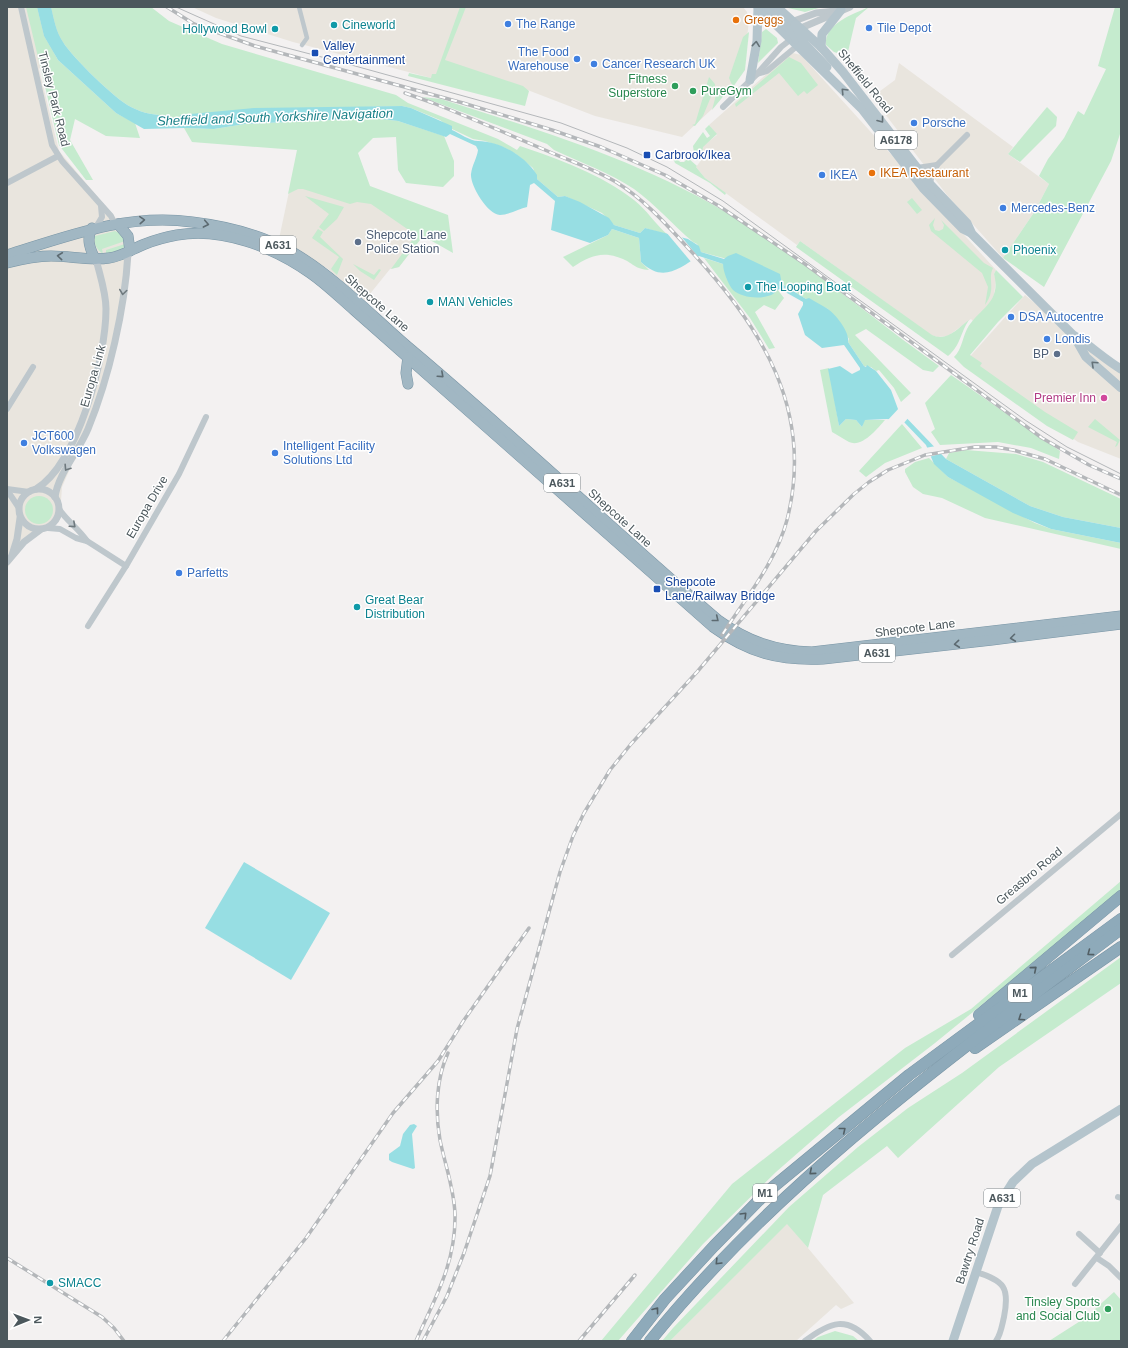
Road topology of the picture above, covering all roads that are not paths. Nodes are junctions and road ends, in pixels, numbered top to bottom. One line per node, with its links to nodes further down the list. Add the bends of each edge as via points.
1 (21, 7): 14 (street, Tinsley Park Road, via 50,137)
2 (299, 7): 9 (street, via 307,38)
3 (758, 7): 8 (main road, A6178, via 780,30); 11 (main road, one-way to 3)
4 (768, 7): 8 (main road)
5 (777, 7): 8 (main road, A6178)
6 (850, 7): 7 (street)
7 (841, 10): 8 (street, via 816,13); 10 (main road, via 822,34)
8 (797, 34): 10 (main road, Sheffield Road / A6178); 11 (street); 24 (main road, Sheffield Road / A6178, one-way to 8, via 963,229 923,188 862,109 834,80)
9 (302, 45)
10 (821, 47): 16 (main road, Sheffield Road / A6178, one-way to 16)
11 (753, 77): 12 (street)
12 (723, 107)
13 (967, 135): 15 (street)
14 (58, 156): 17 (street); 19 (street, Tinsley Park Road)
15 (937, 165): 16 (street); 18 (street)
16 (917, 168): 18 (main road, Sheffield Road / A6178)
17 (7, 183)
18 (930, 184): 24 (main road, Sheffield Road / A6178, via 967,223)
19 (101, 206): 21 (street, Tinsley Park Road); 22 (street, via 102,217)
20 (167, 220): 21 (highway, Shepcote Lane / A631, one-way to 20); 23 (highway, Shepcote Lane / A631, one-way to 23, via 192,222); 25 (highway)
21 (116, 224): 22 (highway, Shepcote Lane); 26 (highway, via 128,236)
22 (94, 228): 27 (highway, Shepcote Lane); 28 (highway, via 89,234 89,244)
23 (225, 232): 25 (highway, Shepcote Lane / A631, via 192,233); 31 (highway, Shepcote Lane / A631, via 267,249 311,274); 32 (highway, Shepcote Lane / A631, via 254,236 294,253 330,279)
24 (972, 234): 30 (main road, Sheffield Road / A6178)
25 (159, 239): 26 (highway, Shepcote Lane / A631)
26 (129, 252): 28 (highway, Shepcote Lane); 41 (street, Europa Link, one-way to 41, via 122,303 104,381 86,434 59,482)
27 (7, 255)
28 (95, 259): 29 (highway, Shepcote Lane, one-way to 29, via 42,256); 40 (street, Europa Link, via 106,309 98,368 85,414 72,443 52,474)
29 (7, 263)
30 (1073, 335): 34 (main road, A6178, via 1092,346); 36 (main road, A6178, one-way to 30, via 1084,355)
31 (408, 357): 32 (highway, Shepcote Lane / A631); 35 (highway)
32 (424, 365): 51 (highway, Shepcote Lane / A631, one-way to 51, via 718,620 736,634 762,645 783,650 812,652); 52 (highway, Shepcote Lane / A631, one-way to 32, via 823,659 778,658 759,652 734,642 713,627)
33 (33, 367): 37 (street)
34 (1121, 369)
35 (408, 384)
36 (1121, 388)
37 (7, 409)
38 (206, 417): 50 (street, Europa Drive, via 179,474)
39 (7, 489): 40 (street); 42 (street)
40 (32, 490): 41 (street, via 46,490); 42 (street, via 22,498)
41 (55, 497): 43 (street)
42 (18, 508): 44 (street)
43 (59, 509): 45 (street, via 56,520); 47 (street, one-way to 47)
44 (20, 518): 46 (street, via 28,527); 48 (street)
45 (48, 528): 46 (street); 47 (street, via 60,529)
46 (40, 530): 48 (street)
47 (87, 541): 50 (street)
48 (12, 555): 49 (street)
49 (7, 562)
50 (126, 566): 53 (street, Europa Drive)
51 (1121, 616)
52 (1121, 624)
53 (88, 626)
54 (1121, 814): 59 (street, Greasbro Road)
55 (1121, 896): 60 (highway, one-way to 55)
56 (1121, 919): 60 (highway, M1)
57 (1121, 929): 61 (highway, M1, one-way to 61)
58 (1121, 947): 61 (highway, M1, one-way to 61)
59 (952, 954)
60 (920, 1067): 69 (highway, M1, one-way to 60, via 665,1299 767,1192)
61 (907, 1094): 70 (highway, M1, one-way to 70, via 805,1178 750,1230 706,1275)
62 (1121, 1109): 66 (main road, Bawtry Road / A631, via 1044,1155 1021,1173 998,1206)
63 (1121, 1226): 65 (street)
64 (1079, 1234): 65 (street)
65 (1098, 1255): 67 (street); 68 (street)
66 (976, 1272): 73 (main road, Bawtry Road / A631); 74 (street, via 999,1281 1006,1291 1000,1336)
67 (1121, 1278)
68 (1075, 1284)
69 (632, 1341)
70 (650, 1341)
71 (805, 1341): 72 (street, via 826,1326 840,1324 858,1328)
72 (870, 1341)
73 (953, 1341)
74 (996, 1341)

